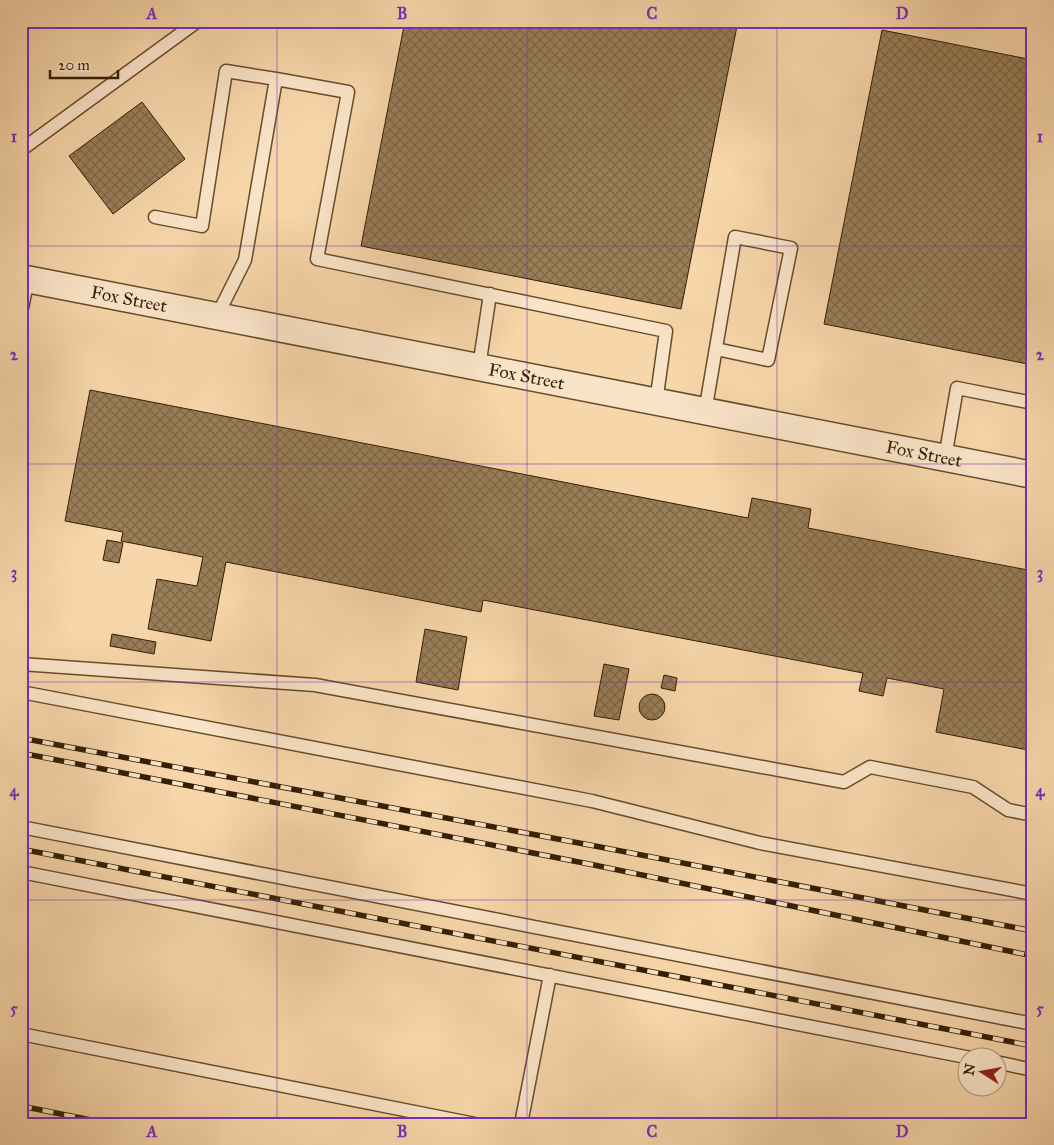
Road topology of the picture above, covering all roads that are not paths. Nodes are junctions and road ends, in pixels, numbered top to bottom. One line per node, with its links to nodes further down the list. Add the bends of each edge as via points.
1 (194, 23): 3 (lane)
2 (276, 79): 4 (lane, via 226,71 202,226); 6 (lane, via 348,92 317,258); 8 (lane, via 245,260)
3 (21, 150)
4 (155, 217)
5 (25, 279): 7 (lane); 8 (street, Fox Street)
6 (490, 294): 10 (lane); 11 (lane, via 666,331)
7 (21, 313)
8 (217, 316): 10 (street, Fox Street)
9 (716, 349): 9 (lane, via 735,237 791,248 768,360); 13 (lane)
10 (479, 367): 11 (street, Fox Street)
11 (656, 402): 13 (street, Fox Street)
12 (1033, 403): 14 (lane, via 957,388)
13 (705, 412): 14 (street, Fox Street)
14 (945, 458): 15 (street, Fox Street)
15 (1033, 475)
16 (21, 664): 18 (lane, via 315,685 844,782 870,767 973,787 1008,810)
17 (21, 692): 21 (lane, via 592,800 760,843)
18 (1033, 815)
19 (21, 827): 23 (lane)
20 (21, 872): 22 (lane)
21 (1033, 894)
22 (550, 975): 25 (lane); 29 (lane)
23 (1033, 1024)
24 (21, 1034): 28 (lane)
25 (956, 1055)
26 (1006, 1064): 27 (lane)
27 (1033, 1070)
28 (475, 1124)
29 (521, 1124)

